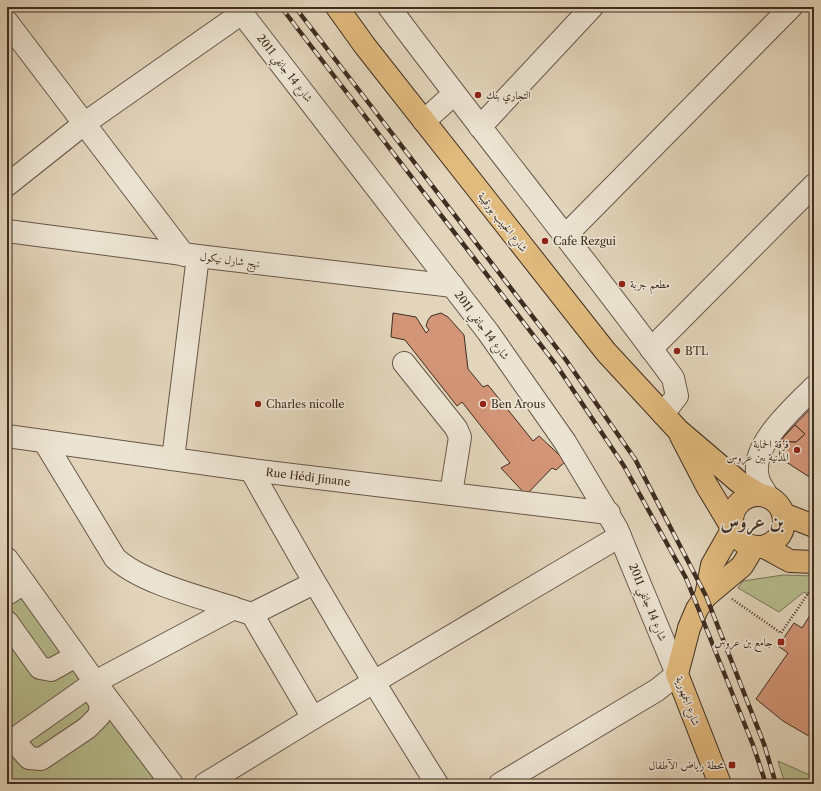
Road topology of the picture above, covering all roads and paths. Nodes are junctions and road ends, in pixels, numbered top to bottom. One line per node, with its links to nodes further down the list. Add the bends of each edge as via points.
1 (336, 7): 8 (main road, شارع الحبيب بورقيبة)
2 (389, 7): 7 (street)
3 (592, 7): 10 (street)
4 (791, 7): 14 (street)
5 (240, 10): 9 (street); 16 (street, شارع 14 جانفي 2011)
6 (7, 22): 9 (street)
7 (454, 94): 8 (street); 10 (street)
8 (424, 121): 20 (main road, شارع الحبيب بورقيبة, via 606,352)
9 (85, 123): 11 (street); 15 (street)
10 (480, 127): 14 (street)
11 (7, 185)
12 (814, 185): 17 (street)
13 (7, 231): 15 (street, نهج شارل نيكول)
14 (566, 235): 17 (street)
15 (191, 255): 16 (street, نهج شارل نيكول); 24 (street)
16 (453, 286): 28 (street, شارع 14 جانفي 2011, via 565,442)
17 (652, 349): 20 (street, via 673,378 676,388 677,396)
18 (404, 363): 26 (street, via 456,428 460,437)
19 (814, 387): 27 (street, via 772,432 759,456 758,478)
20 (663, 414): 21 (main road, شارع الحبيب بورقيبة)
21 (678, 430): 27 (main road, شارع الحبيب بورقيبة, via 739,482); 31 (main road, شارع الحبيب بورقيبة)
22 (7, 436): 23 (street, Rue Hédi Jinane)
23 (44, 441): 24 (street, Rue Hédi Jinane); 42 (street, via 115,558 123,566 142,576)
24 (173, 459): 25 (street, Rue Hédi Jinane)
25 (251, 470): 26 (street, Rue Hédi Jinane); 36 (street)
26 (451, 494): 28 (street, Rue Hédi Jinane)
27 (764, 496): 29 (main road, via 778,504); 31 (main road, via 752,496 738,503 732,514)
28 (609, 513): 32 (street, شارع 14 جانفي 2011)
29 (783, 514): 30 (main road); 33 (main road, via 783,530 779,538)
30 (814, 526)
31 (732, 528): 33 (main road, via 741,542); 40 (main road, شارع الجمهورية, via 712,565)
32 (620, 536): 45 (street, شارع 14 جانفي 2011); 46 (street)
33 (760, 548): 35 (main road, via 790,561); 40 (main road, شارع الجمهورية)
34 (7, 559): 38 (street)
35 (814, 562)
36 (314, 583): 42 (street); 46 (street)
37 (814, 585): 39 (path)
38 (15, 588): 44 (street)
39 (811, 590): 40 (path, via 781,633); 41 (path)
40 (710, 592): 45 (main road, شارع الجمهورية, via 697,609 688,628)
41 (814, 592)
42 (243, 611): 47 (street); 48 (street)
43 (7, 622): 44 (street, via 40,668 51,670)
44 (76, 656): 47 (street)
45 (677, 674): 53 (street, via 657,690); 54 (main road, شارع الجمهورية)
46 (372, 681): 48 (street); 52 (street)
47 (92, 684): 49 (street); 49 (street, via 101,704 100,716 87,728 41,759 29,758); 50 (street)
48 (313, 718): 51 (street)
49 (10, 742)
50 (172, 784)
51 (205, 784)
52 (437, 784)
53 (500, 784)
54 (720, 784)

